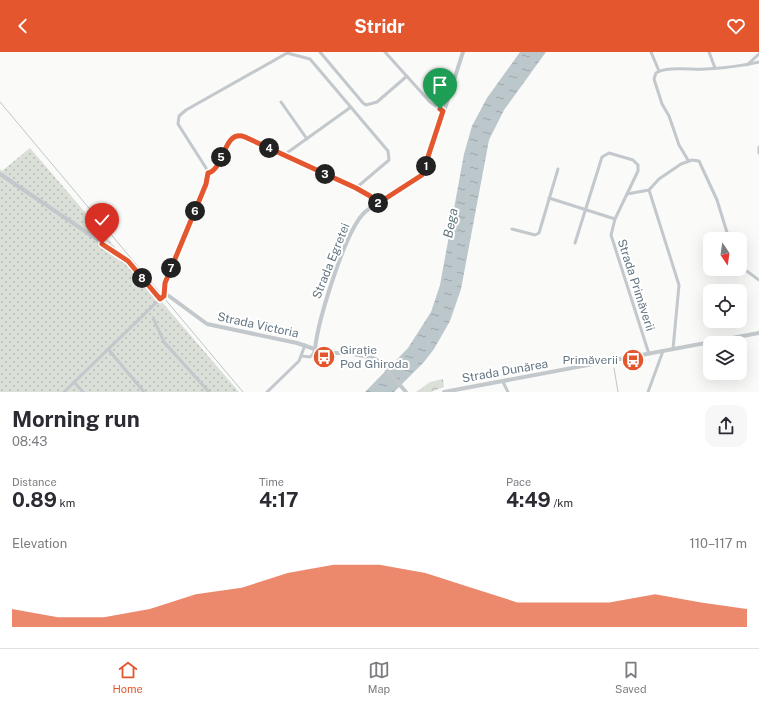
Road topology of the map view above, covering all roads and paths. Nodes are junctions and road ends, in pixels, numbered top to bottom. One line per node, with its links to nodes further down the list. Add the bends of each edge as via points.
1 (288, 52): 14 (street, via 310,59); 22 (street, via 179,116 178,124)
2 (320, 52): 12 (street, via 363,103 370,105)
3 (386, 52): 12 (street)
4 (463, 52): 15 (street, Strada Egretei)
5 (651, 52): 11 (street)
6 (708, 52): 10 (street)
7 (758, 54): 9 (street)
8 (759, 62): 9 (street)
9 (746, 65): 10 (street)
10 (714, 68): 11 (street)
11 (659, 71): 20 (street, via 654,79 665,111 670,116 678,145)
12 (407, 76): 15 (street, via 430,102)
13 (281, 102): 16 (street)
14 (351, 107): 16 (street); 24 (street, via 388,151 390,157)
15 (443, 111): 28 (street, Strada Egretei, via 422,175)
16 (306, 139): 19 (street)
17 (759, 147): 18 (street)
18 (759, 153)
19 (284, 155): 22 (street, via 238,136 229,141 215,170); 24 (street)
20 (688, 160): 25 (street, via 670,171); 32 (street, via 701,163 717,200)
21 (558, 169): 27 (street)
22 (208, 173): 36 (street, via 206,184 165,283)
23 (0, 174): 37 (street, via 125,258)
24 (356, 188): 28 (street, via 370,196)
25 (649, 190): 26 (street); 43 (street, via 679,285)
26 (627, 194): 29 (street, Strada Primăverii, via 638,171 638,165 633,160 614,154 605,155 602,157); 30 (street, Strada Primăverii)
27 (549, 198): 29 (street); 31 (street, via 538,235)
28 (377, 204): 42 (street, Strada Egretei, via 361,217 352,230 323,309)
29 (585, 209): 30 (street); 33 (street)
30 (615, 219): 45 (street, Strada Primăverii, via 611,238)
31 (512, 229)
32 (727, 232)
33 (575, 243)
34 (747, 271): 35 (street)
35 (759, 280)
36 (164, 296): 37 (street); 40 (street, Strada Victoria, via 171,297 206,324)
37 (160, 299): 41 (street)
38 (153, 318): 52 (street, via 164,342)
39 (759, 333): 43 (street, Strada Dunărea)
40 (305, 345): 42 (street, Strada Victoria); 46 (street)
41 (108, 349): 47 (street); 51 (street)
42 (315, 349): 46 (street, via 310,357); 54 (street, Strada Victoria, via 326,353 368,356 380,362)
43 (673, 350): 44 (street, Strada Dunărea)
44 (663, 351): 45 (street, Strada Dunărea); 57 (street)
45 (649, 354): 48 (street, Strada Dunărea)
46 (302, 356): 53 (street)
47 (74, 382): 49 (street); 50 (street)
48 (503, 382): 55 (street, Strada Dunărea); 56 (street)
49 (64, 392)
50 (83, 392)
51 (144, 392)
52 (209, 392)
53 (267, 392)
54 (406, 392)
55 (444, 392)
56 (508, 392)
57 (648, 392)

